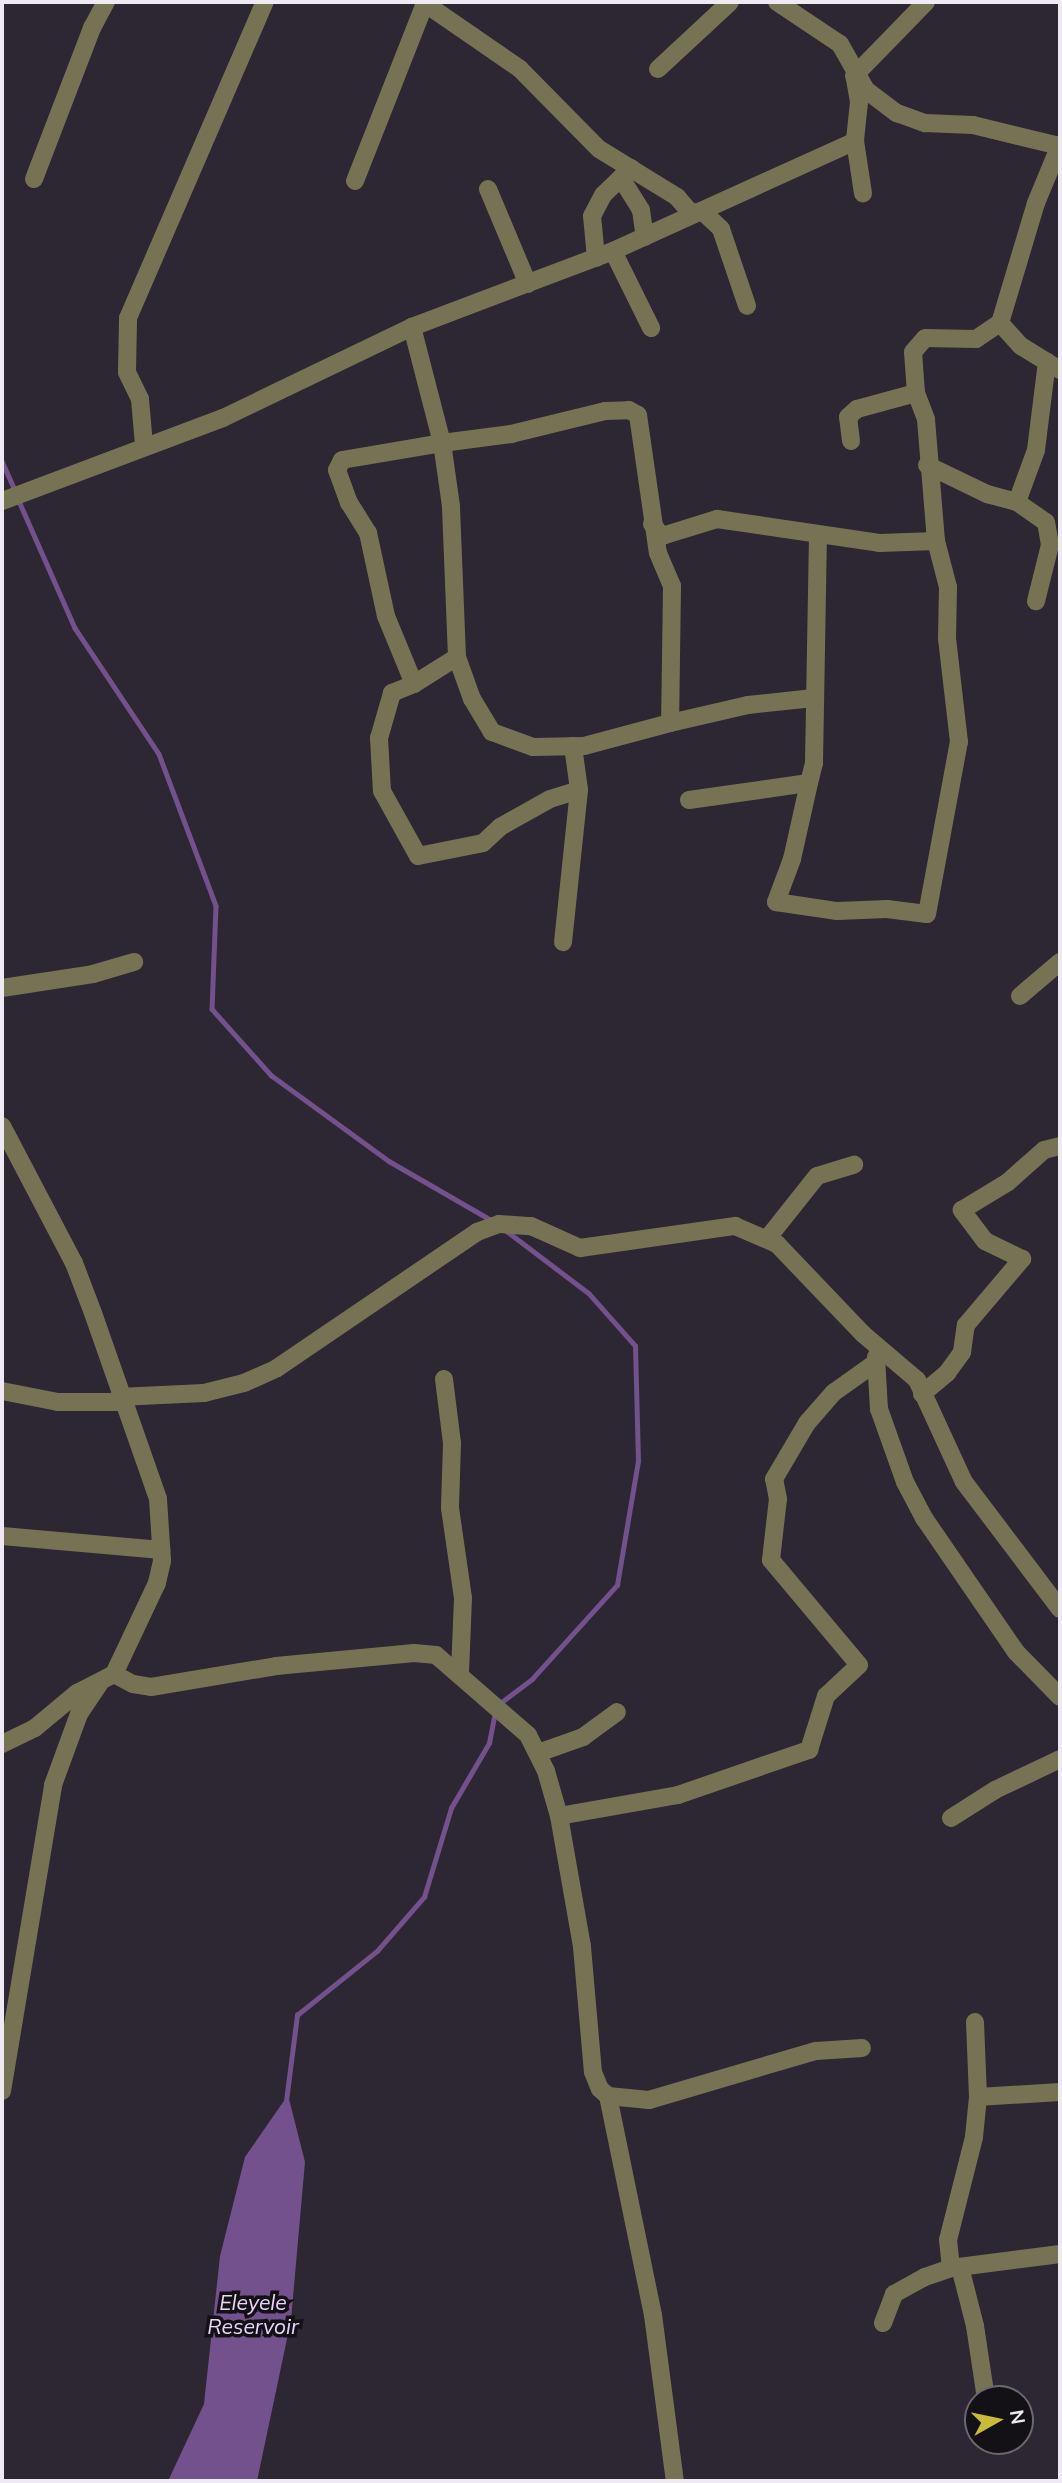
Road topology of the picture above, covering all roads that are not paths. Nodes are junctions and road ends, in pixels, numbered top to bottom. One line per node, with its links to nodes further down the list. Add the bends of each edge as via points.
1 (106, 2): 13 (street)
2 (265, 2): 30 (street, via 128,318 127,372 140,399)
3 (730, 2): 7 (street)
4 (777, 2): 8 (street, via 840,44)
5 (926, 2): 8 (street)
6 (424, 3): 12 (street, via 520,69); 14 (street)
7 (658, 69)
8 (855, 76): 9 (street, via 859,102); 10 (street, via 866,90 910,119 973,125)
9 (855, 141): 16 (street); 17 (street)
10 (1060, 146): 11 (street)
11 (1055, 172): 23 (street)
12 (626, 173): 17 (street, via 677,197); 18 (street); 20 (street, via 603,195 592,216)
13 (34, 179)
14 (355, 181)
15 (488, 189): 21 (street)
16 (863, 193)
17 (691, 214): 18 (street); 22 (street, via 702,211 727,236)
18 (645, 237): 19 (street)
19 (613, 251): 20 (street); 25 (street)
20 (596, 258): 21 (street)
21 (528, 284): 24 (street)
22 (747, 306)
23 (1000, 323): 26 (street, via 1006,334); 27 (street, via 976,339 935,335 918,344 913,352)
24 (412, 327): 29 (street); 30 (street, via 223,418)
25 (651, 328)
26 (1054, 366): 33 (street, via 1036,450)
27 (916, 393): 28 (street, via 857,409 848,417); 31 (street, via 926,419)
28 (851, 440)
29 (442, 443): 34 (street, via 629,410 638,415); 38 (street, via 453,522); 39 (street, via 342,460 337,470 349,503 368,533 386,616)
30 (144, 445): 32 (street)
31 (927, 465): 33 (street, via 987,494); 36 (street)
32 (2, 501)
33 (1017, 502): 37 (street, via 1051,530)
34 (652, 524): 35 (street, via 662,536 717,520); 41 (street, via 672,586)
35 (818, 536): 36 (street, via 879,543); 40 (street)
36 (936, 541): 43 (street, via 948,587 947,639 959,742 927,914 887,909 837,911 776,902 792,859)
37 (1036, 601)
38 (457, 657): 39 (street); 42 (street, via 472,699 492,732 533,747)
39 (414, 684): 44 (street, via 392,693 379,738 382,791 418,856 482,843 500,827 550,799)
40 (814, 698): 41 (street, via 748,705); 43 (street, via 814,763)
41 (670, 723): 42 (street, via 620,739)
42 (573, 746): 44 (street)
43 (809, 783): 45 (street)
44 (579, 790): 46 (street)
45 (689, 800)
46 (563, 942)
47 (134, 962): 49 (street, via 93,974)
48 (1060, 962): 50 (street)
49 (2, 988)
50 (1020, 996)
51 (2, 1126): 59 (street, via 74,1263)
52 (1060, 1146): 58 (street, via 1044,1150 1008,1182 962,1210 985,1241 1022,1259 967,1325 961,1352 947,1373)
53 (854, 1165): 54 (street, via 817,1176)
54 (767, 1238): 55 (street); 59 (street, via 735,1226 580,1248 531,1226 499,1224 466,1238 277,1368 204,1392)
55 (876, 1354): 58 (street, via 917,1380); 65 (street, via 879,1409 897,1463 924,1518 1016,1653); 70 (street, via 807,1423 774,1479 778,1499 771,1560 859,1665 826,1696 809,1750 678,1795)
56 (444, 1379): 63 (street, via 452,1443 450,1508 463,1598)
57 (2, 1391): 59 (street, via 58,1402)
58 (922, 1394): 62 (street, via 984,1513)
59 (120, 1400): 61 (street, via 158,1499)
60 (2, 1536): 61 (street)
61 (161, 1549): 64 (street, via 157,1583)
62 (1060, 1609)
63 (460, 1674): 64 (street, via 436,1655 414,1653 276,1666 151,1687); 68 (street, via 528,1735)
64 (108, 1677): 67 (street, via 77,1693 35,1728); 74 (street, via 79,1714 53,1785)
65 (1060, 1697)
66 (617, 1712): 68 (street, via 583,1737)
67 (2, 1744)
68 (538, 1753): 70 (street)
69 (1060, 1759): 71 (street, via 995,1790)
70 (559, 1816): 76 (street, via 582,1947 593,2071)
71 (951, 1818)
72 (975, 2022): 77 (street)
73 (862, 2048): 76 (street, via 816,2051 649,2100)
74 (2, 2091)
75 (1060, 2092): 77 (street)
76 (608, 2096): 82 (street, via 653,2315)
77 (978, 2097): 79 (street, via 974,2137 948,2240)
78 (1060, 2254): 79 (street)
79 (956, 2267): 80 (street, via 894,2294); 81 (street, via 975,2326)
80 (883, 2323)
81 (984, 2385)
82 (675, 2481)

